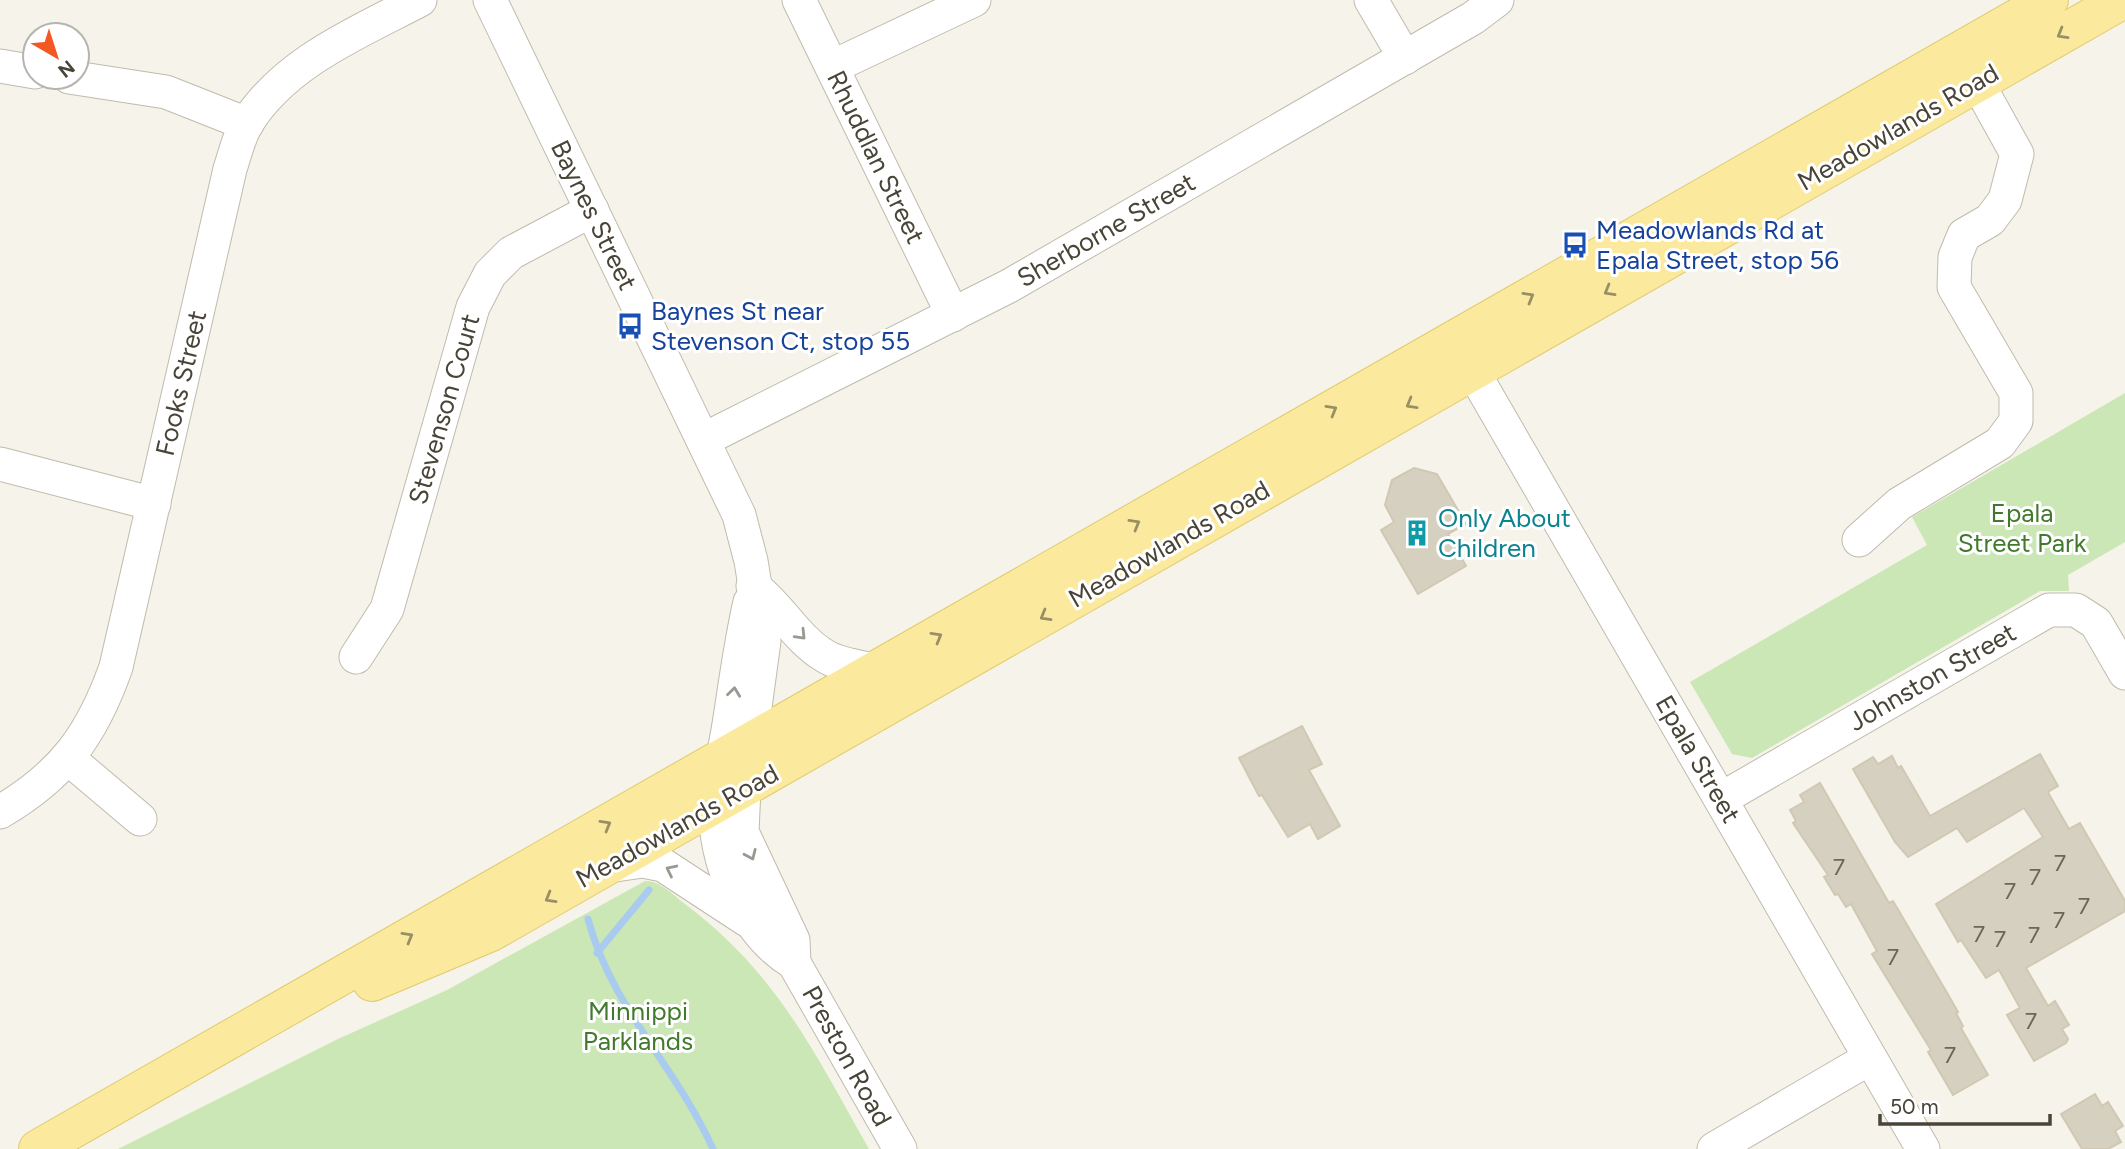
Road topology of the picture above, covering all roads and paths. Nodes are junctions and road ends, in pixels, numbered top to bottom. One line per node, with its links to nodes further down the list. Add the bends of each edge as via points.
1 (420, 0): 15 (street, Fooks Street, via 321,52 278,85)
2 (490, 0): 16 (street, Baynes Street)
3 (799, 0): 11 (street, Rhuddlan Street)
4 (974, 0): 11 (street)
5 (1371, 0): 9 (street)
6 (1497, 0): 9 (street, Sherborne Street)
7 (2049, 0): 25 (main road, Meadowlands Road, one-way to 7)
8 (2122, 0): 14 (main road, Meadowlands Road, one-way to 14)
9 (1405, 58): 17 (street, Sherborne Street)
10 (0, 66): 12 (street)
11 (832, 67): 17 (street, Rhuddlan Street)
12 (21, 70)
13 (91, 80): 15 (street, via 166,92)
14 (1976, 82): 18 (main road, Meadowlands Road, one-way to 18); 22 (street, via 2017,153 2005,200 1990,220 1964,235 1955,257 1954,287 2016,393 2015,421 2000,443 1899,504)
15 (247, 124): 21 (street, Fooks Street, via 230,169)
16 (592, 210): 19 (street, Baynes Street); 24 (street, Stevenson Court, via 511,253 490,274 473,307 387,609)
17 (953, 315): 19 (street, Sherborne Street)
18 (1472, 370): 28 (main road, Meadowlands Road, one-way to 28); 29 (street, Epala Street)
19 (703, 440): 23 (street, Baynes Street, via 739,515)
20 (0, 464): 21 (street)
21 (154, 504): 27 (street, Fooks Street, via 116,667 88,735)
22 (1859, 540)
23 (753, 586): 25 (street, one-way to 25, via 826,657); 28 (street, Baynes Street, via 738,655)
24 (356, 657)
25 (878, 671): 28 (main road, Meadowlands Road)
26 (2125, 673): 29 (street, Johnston Street, via 2096,624 2076,610 2049,610)
27 (69, 759): 30 (street, Fooks Street); 31 (street)
28 (734, 774): 32 (main road, Meadowlands Road); 33 (street, Preston Road, via 723,858); 34 (street, Preston Road, one-way to 34, via 742,832 793,940); 35 (main road, Meadowlands Road, one-way to 28)
29 (1721, 799): 36 (street, Epala Street)
30 (0, 812)
31 (140, 819)
32 (606, 866): 33 (street, one-way to 32, via 663,865 643,861); 35 (main road, Meadowlands Road, one-way to 35, via 491,932)
33 (749, 921): 34 (street, Preston Road, via 773,951)
34 (794, 963): 38 (street, Preston Road)
35 (199, 1056): 37 (main road, Meadowlands Road)
36 (1870, 1058): 39 (street); 40 (street, Epala Street)
37 (38, 1149)
38 (900, 1149)
39 (1714, 1149)
40 (1923, 1149)

